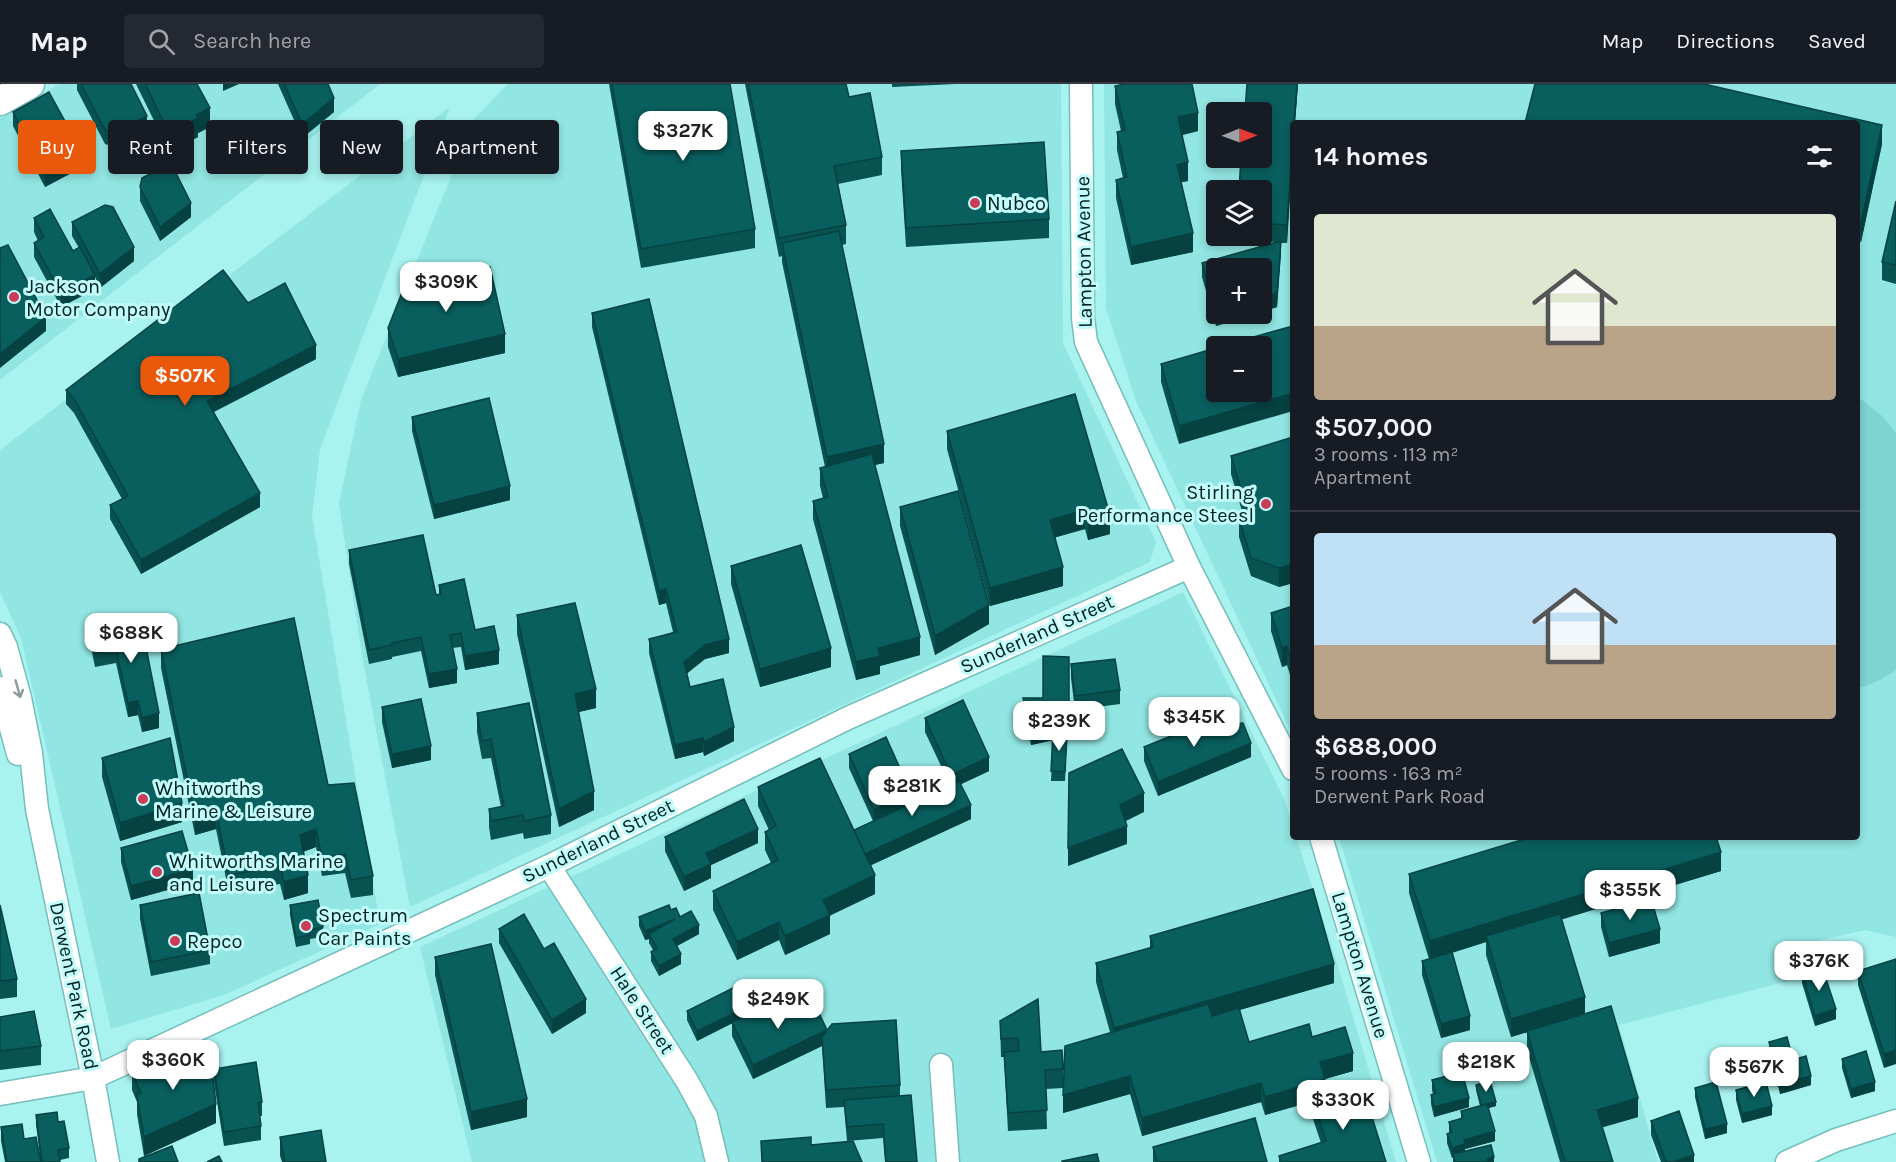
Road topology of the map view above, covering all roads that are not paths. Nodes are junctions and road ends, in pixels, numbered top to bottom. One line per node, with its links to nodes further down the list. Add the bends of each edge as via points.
1 (30, 84): 3 (main road)
2 (1081, 84): 4 (street, Lampton Avenue, via 1086,342)
3 (0, 101)
4 (1189, 567): 7 (street, Lampton Avenue); 10 (street, Sunderland Street, via 848,718)
5 (0, 634): 8 (street, Derwent Park Road, one-way to 8, via 20,698)
6 (0, 688): 8 (street, Derwent Park Road)
7 (1290, 763)
8 (37, 809): 12 (street, Derwent Park Road)
9 (1322, 840): 18 (street, Lampton Avenue)
10 (549, 866): 12 (street, Sunderland Street); 16 (street, Hale Street, via 687,1081 706,1116)
11 (941, 1065): 17 (street)
12 (93, 1078): 13 (street, Sunderland Street); 15 (street, Derwent Park Road)
13 (0, 1094)
14 (1896, 1121): 19 (street, via 1836,1140)
15 (108, 1162)
16 (717, 1162)
17 (948, 1162)
18 (1419, 1162)
19 (1786, 1162)

